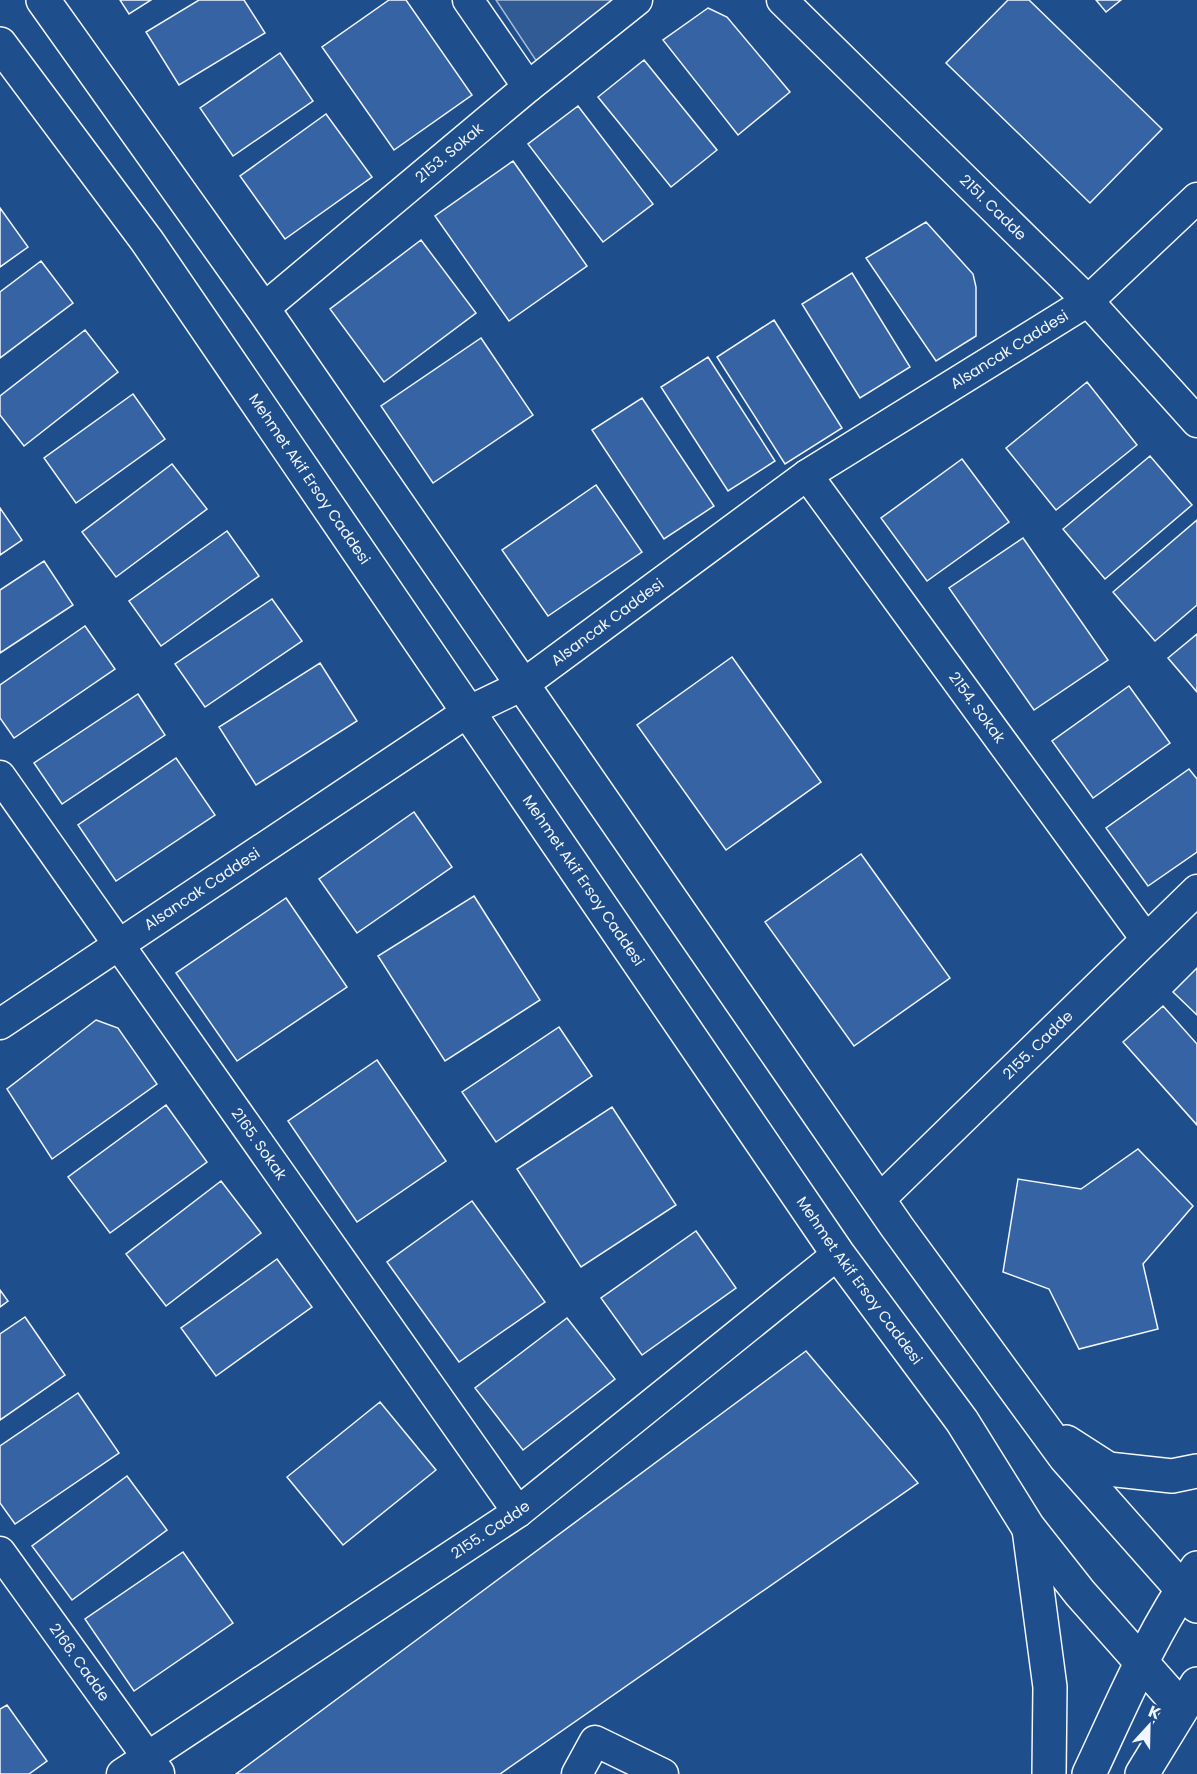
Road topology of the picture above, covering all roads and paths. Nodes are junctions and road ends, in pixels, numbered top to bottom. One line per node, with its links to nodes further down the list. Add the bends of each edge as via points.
1 (43, 0): 9 (street)
2 (468, 0): 6 (street)
3 (637, 0): 6 (street, 2153. Sokak)
4 (782, 0): 8 (street, 2151. Cadde)
5 (0, 44): 13 (street, Mehmet Akif Ersoy Caddesi, via 147,241)
6 (528, 87): 9 (street, 2153. Sokak)
7 (1197, 198): 8 (street, Alsancak Caddesi)
8 (1088, 301): 10 (street, 2151. Cadde); 11 (street, Alsancak Caddesi)
9 (263, 309): 12 (street)
10 (1197, 422)
11 (807, 475): 12 (street, Alsancak Caddesi); 16 (street, 2154. Sokak)
12 (521, 686): 13 (street, Alsancak Caddesi); 19 (street)
13 (469, 711): 17 (street, Alsancak Caddesi); 20 (street, Mehmet Akif Ersoy Caddesi)
14 (0, 776): 17 (street, 2165. Sokak)
15 (1197, 890): 16 (street, 2155. Cadde)
16 (1146, 939): 19 (street, 2155. Cadde)
17 (119, 945): 18 (street, Alsancak Caddesi); 23 (street, 2165. Sokak)
18 (0, 1024)
19 (879, 1200): 21 (street)
20 (838, 1254): 23 (street, 2155. Cadde); 24 (street, Mehmet Akif Ersoy Caddesi, via 962,1421)
21 (1044, 1428): 22 (street, via 1108,1469 1172,1476); 26 (street, via 1065,1457)
22 (1197, 1471)
23 (518, 1512): 29 (street, 2155. Cadde)
24 (1029, 1527): 27 (street, Mehmet Akif Ersoy Caddesi, via 1080,1593); 33 (street, via 1050,1687)
25 (0, 1552): 29 (street, 2166. Cadde)
26 (1192, 1588): 27 (street)
27 (1142, 1662): 28 (street, Mehmet Akif Ersoy Caddesi); 34 (street)
28 (1192, 1707): 35 (street)
29 (154, 1766): 30 (street, 2155. Cadde)
30 (122, 1774)
31 (577, 1774): 32 (street, via 595,1741)
32 (663, 1774)
33 (1049, 1774)
34 (1089, 1774)
35 (1142, 1774)

